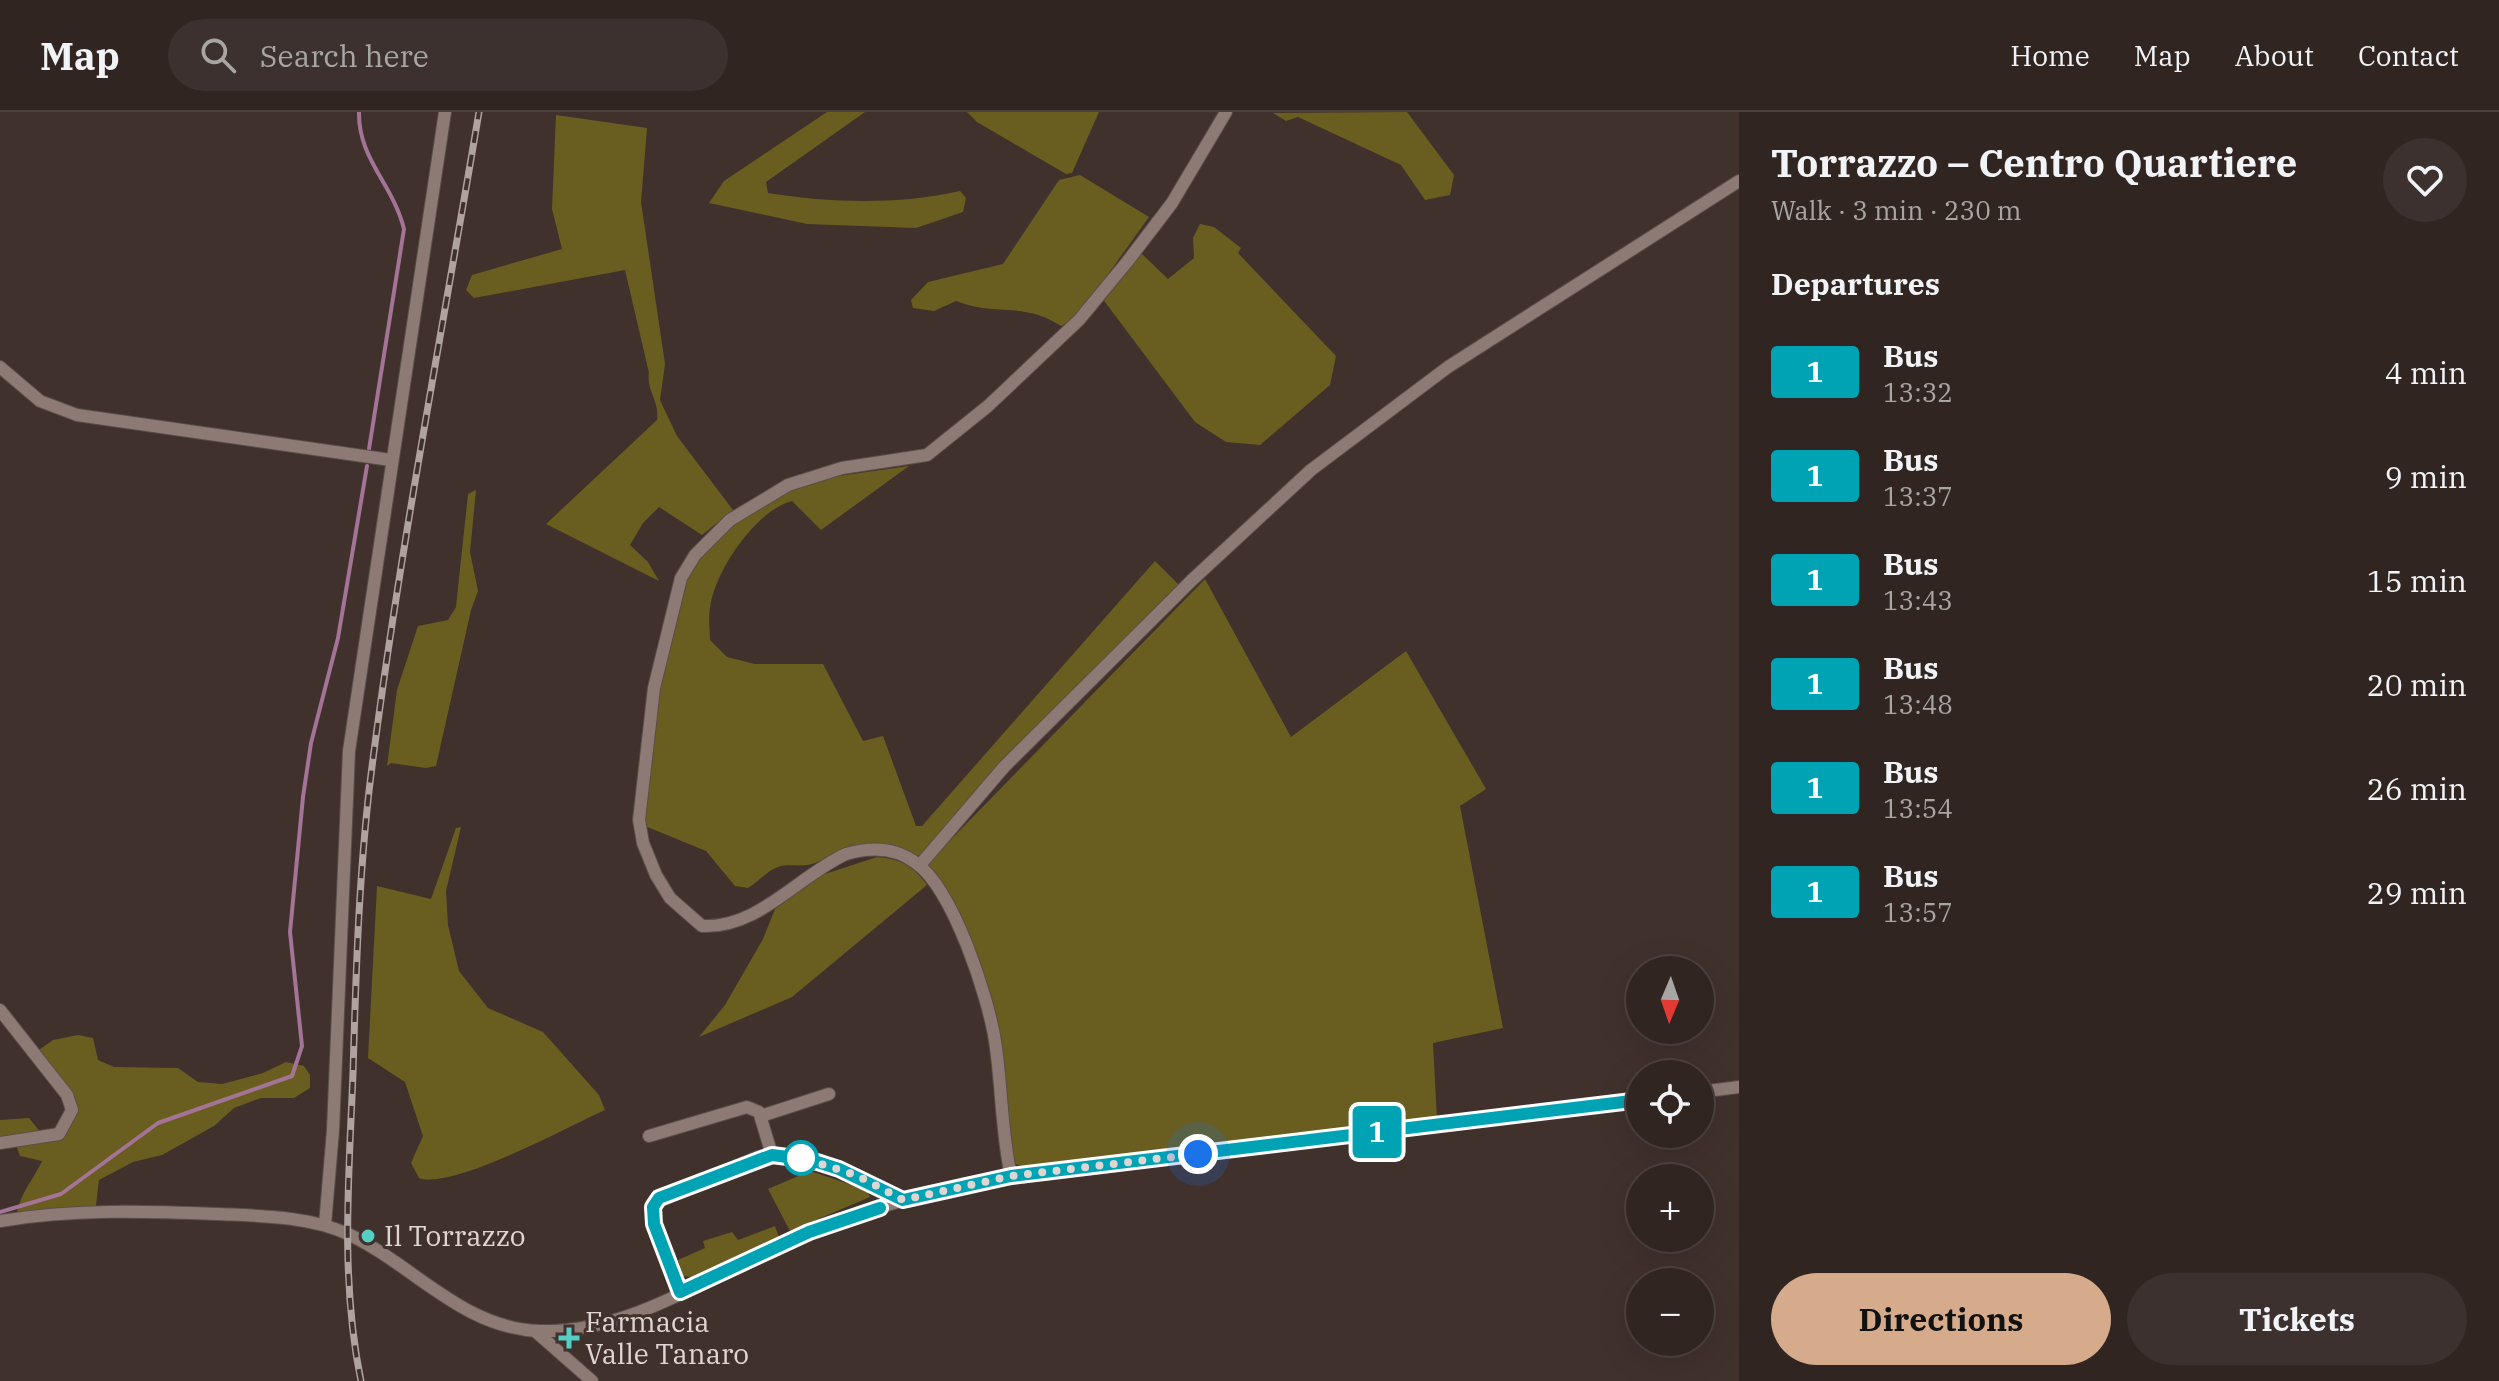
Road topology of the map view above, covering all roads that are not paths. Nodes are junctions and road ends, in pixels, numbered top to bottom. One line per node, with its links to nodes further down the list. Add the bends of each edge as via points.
1 (445, 112): 5 (street)
2 (1226, 112): 6 (street, via 1172,203 1118,274 1049,351 977,416 927,455 842,468 788,485 730,520 681,578 654,688 639,820 646,856 670,898 702,926 727,926 846,854 886,850)
3 (1739, 181): 6 (street, via 1448,367 1311,470 1004,767)
4 (0, 367): 5 (street, via 40,401 77,415)
5 (391, 460): 19 (street, via 349,751)
6 (920, 865): 16 (street, via 950,910 989,1010)
7 (0, 1010): 14 (street, via 67,1095 72,1110 59,1134)
8 (1739, 1087): 9 (street)
9 (1714, 1090)
10 (829, 1094): 12 (street)
11 (1626, 1102): 16 (street)
12 (761, 1116): 13 (street, via 754,1108 741,1108); 15 (street)
13 (649, 1136)
14 (0, 1143)
15 (772, 1155): 17 (street, via 811,1160 856,1175); 20 (street, via 655,1203 654,1224)
16 (1011, 1176): 17 (street)
17 (903, 1200): 20 (street, via 809,1232)
18 (0, 1221): 19 (street, via 126,1210 266,1216)
19 (325, 1225): 21 (street, via 368,1245 462,1308)
20 (680, 1292): 21 (street, via 605,1326)
21 (535, 1331): 22 (street)
22 (592, 1381)

